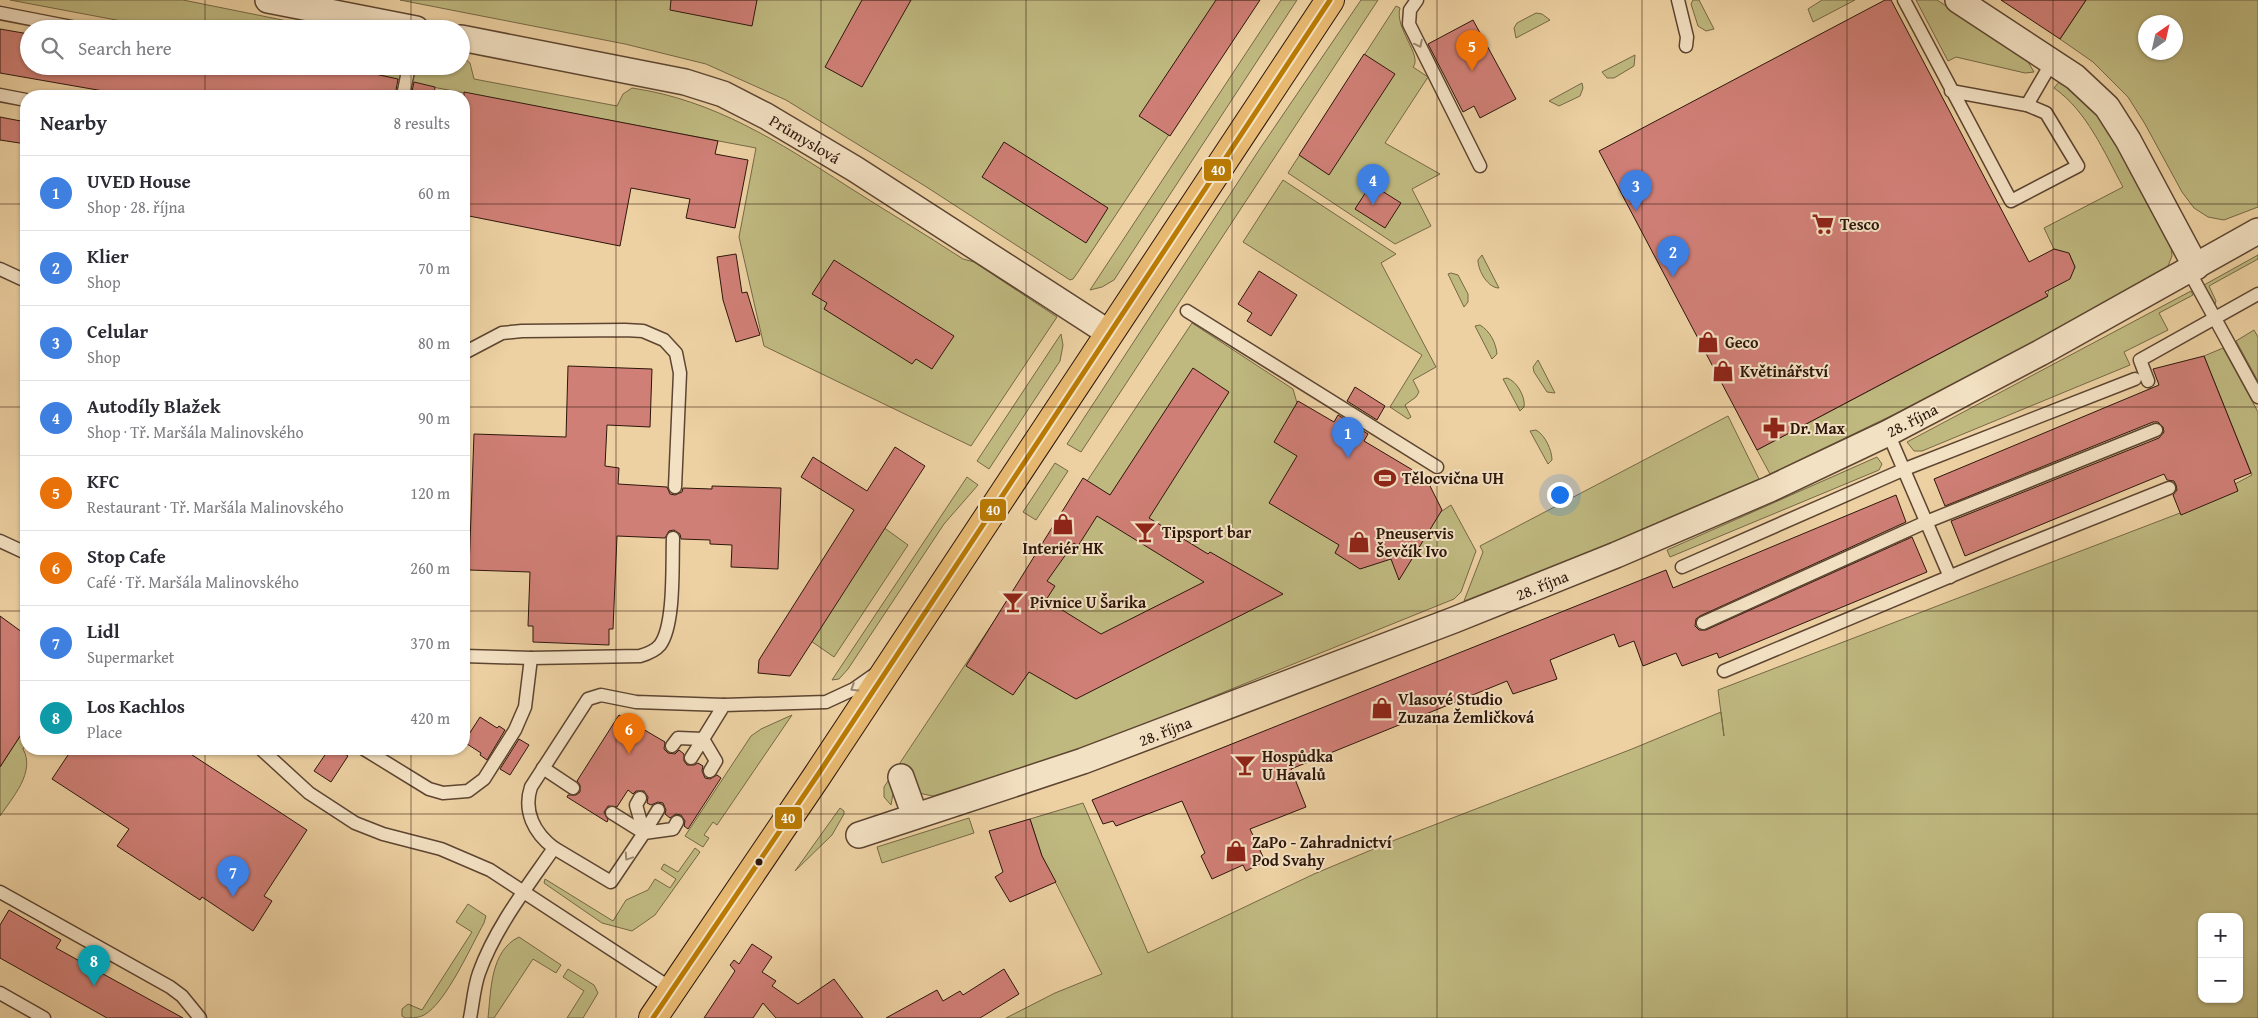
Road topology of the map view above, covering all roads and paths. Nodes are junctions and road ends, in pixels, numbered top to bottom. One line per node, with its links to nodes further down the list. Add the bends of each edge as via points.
1 (268, 0): 7 (street)
2 (1330, 0): 29 (main road)
3 (1417, 0): 21 (lane, one-way to 21, via 1410,10 1409,24)
4 (1678, 0): 13 (lane, via 1687,37)
5 (1904, 0): 17 (lane)
6 (1958, 0): 8 (street)
7 (331, 6): 11 (street)
8 (1984, 7): 14 (street)
9 (0, 13): 10 (lane)
10 (36, 20)
11 (383, 20)
12 (470, 40): 29 (street, Průmyslová, via 685,82 723,94 855,169)
13 (1686, 46)
14 (2052, 62): 20 (lane); 24 (street, via 2086,86 2115,118)
15 (407, 75): 16 (lane)
16 (404, 90)
17 (1951, 91): 20 (lane); 20 (lane, via 2011,201 2078,166 2046,113)
18 (0, 95): 19 (lane)
19 (20, 99)
20 (2027, 105)
21 (1480, 166)
22 (2258, 232): 24 (street, 28. října)
23 (0, 269): 25 (lane)
24 (2193, 269): 28 (lane); 33 (street, 28. října)
25 (20, 278)
26 (2258, 294): 28 (lane)
27 (1187, 310): 34 (lane)
28 (2214, 318): 31 (lane); 35 (lane, via 2140,360 2142,380)
29 (1109, 333): 47 (main road)
30 (470, 350): 36 (lane, via 502,334 522,331 643,331 664,340 676,352 680,373)
31 (2258, 397)
32 (2156, 430): 38 (lane)
33 (1888, 433): 35 (lane); 62 (street, 28. října, via 1770,489 1454,620 1084,762)
34 (1437, 467)
35 (1905, 469): 38 (lane); 42 (lane)
36 (675, 487)
37 (2169, 488): 43 (lane)
38 (1926, 522): 43 (lane); 44 (lane)
39 (673, 538): 46 (lane, via 670,617 658,647 640,656)
40 (0, 541): 41 (lane)
41 (20, 550)
42 (1682, 566)
43 (1950, 577): 48 (lane)
44 (1702, 623)
45 (470, 656): 46 (lane)
46 (531, 658): 53 (lane, via 527,698 515,730 484,779 468,791 456,794 429,790)
47 (893, 659): 49 (lane, one-way to 49, via 854,689 826,702); 69 (main road)
48 (1724, 671)
49 (724, 706): 50 (lane); 55 (lane, via 636,702 594,696 585,704)
50 (703, 739): 51 (lane, via 678,738); 54 (lane); 56 (lane, via 716,761)
51 (672, 746)
52 (268, 755): 67 (lane, via 309,793 355,823 465,858)
53 (374, 755)
54 (691, 758)
55 (543, 768): 58 (lane); 66 (lane, via 531,787 527,801 539,834)
56 (710, 771)
57 (901, 778): 62 (street)
58 (573, 788)
59 (640, 798): 64 (lane, via 636,805)
60 (658, 810): 64 (lane)
61 (612, 813): 64 (lane)
62 (915, 816): 65 (street, 28. října)
63 (677, 822): 64 (lane, via 673,829)
64 (644, 834): 66 (lane, one-way to 66, via 611,882)
65 (859, 835)
66 (554, 848): 67 (lane)
67 (524, 891): 69 (lane); 73 (lane, via 484,960 475,986)
68 (0, 892): 72 (lane, via 170,987)
69 (672, 989): 74 (main road)
70 (0, 993): 71 (lane)
71 (44, 1018)
72 (200, 1018)
73 (470, 1018)
74 (653, 1018)

